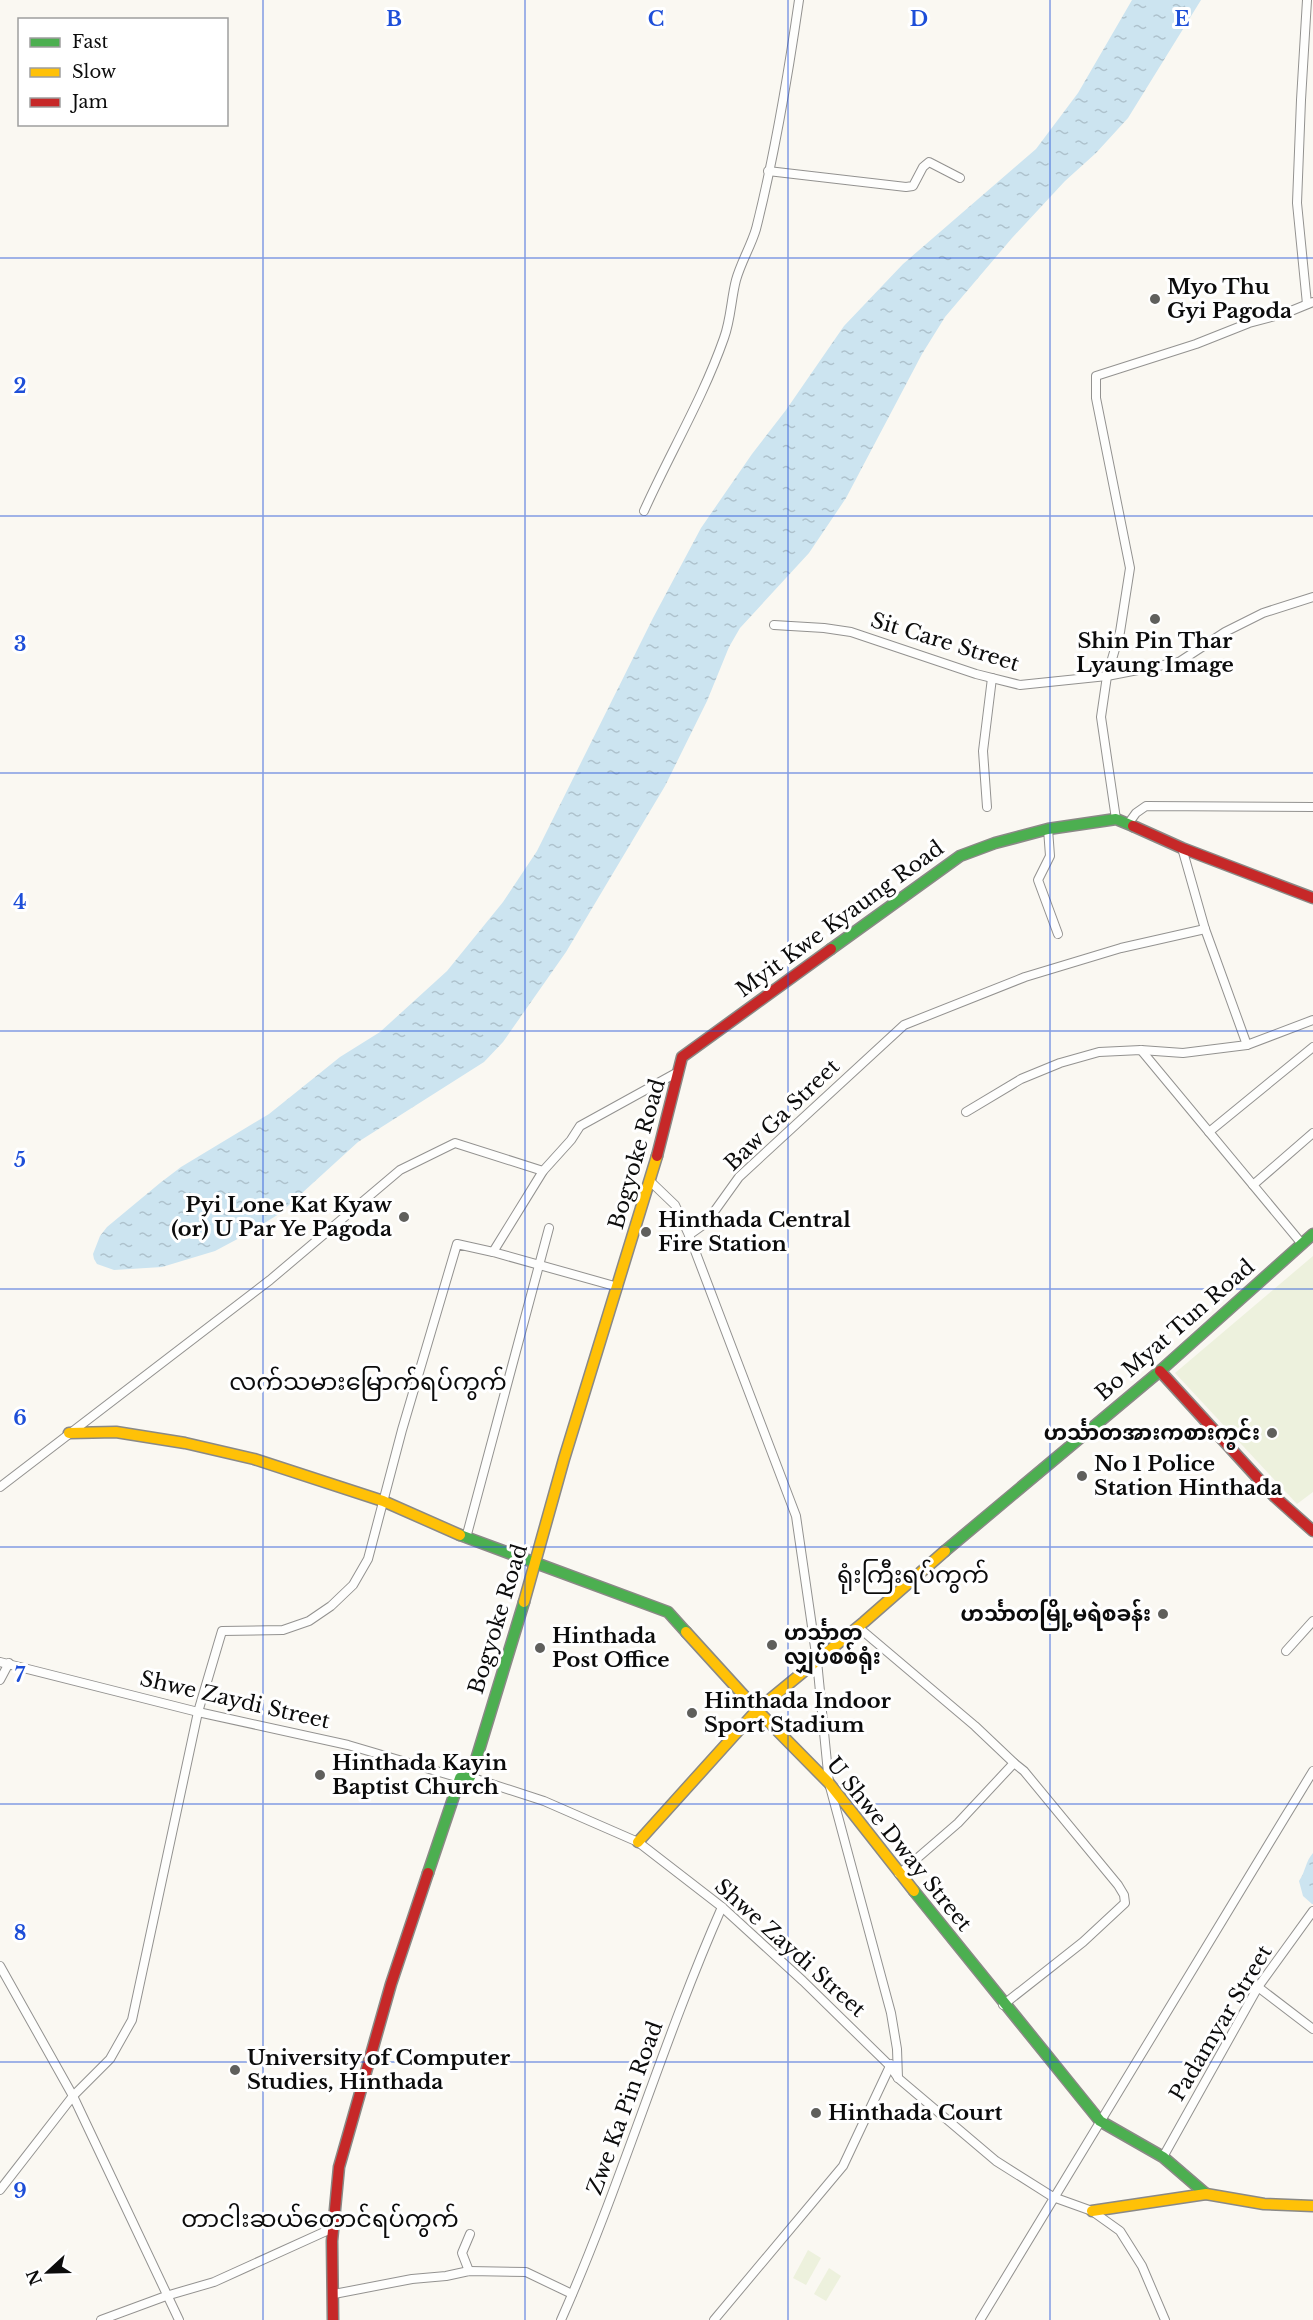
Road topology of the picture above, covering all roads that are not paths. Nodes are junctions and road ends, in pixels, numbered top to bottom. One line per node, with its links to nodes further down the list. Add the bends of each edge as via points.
1 (799, 0): 3 (street)
2 (1307, 0): 5 (street, via 1298,203)
3 (768, 171): 4 (street, via 906,187 913,186 929,162); 6 (street, via 724,336 696,408)
4 (960, 178)
5 (1310, 303): 9 (street, via 1096,376 1096,398 1130,568 1120,632)
6 (644, 511)
7 (1313, 597): 9 (street, Sit Care Street, via 1263,613 1179,662)
8 (774, 625): 10 (street, Sit Care Street, via 851,632)
9 (1107, 676): 10 (street, Sit Care Street, via 1020,685); 13 (street, via 1101,717)
10 (992, 678): 11 (street, via 983,751)
11 (987, 807)
12 (1313, 807): 14 (street, via 1146,806)
13 (1116, 819): 14 (street); 15 (street, Myit Kwe Kyaung Road)
14 (1128, 824): 16 (street)
15 (1048, 829): 19 (street, via 1050,856 1038,880); 24 (street, Myit Kwe Kyaung Road, via 960,856 682,1057)
16 (1182, 848): 17 (street); 18 (street)
17 (1313, 898)
18 (1205, 929): 21 (street); 33 (street, Baw Ga Street, via 1122,948 1026,977 904,1025 739,1177 706,1223)
19 (1058, 934)
20 (1313, 1020): 21 (street)
21 (1247, 1045): 23 (street, via 1184,1053)
22 (1313, 1047): 26 (street)
23 (1141, 1050): 25 (street, via 1100,1052 1060,1063 1021,1079); 26 (street)
24 (680, 1071): 28 (street, via 580,1126); 29 (street, Bogyoke Road)
25 (966, 1112)
26 (1209, 1132): 30 (street)
27 (1313, 1133): 30 (street)
28 (543, 1171): 35 (street); 39 (street, via 455,1143 400,1170 270,1280)
29 (651, 1182): 33 (street, via 675,1205); 37 (street, Bogyoke Road)
30 (1253, 1185): 34 (street)
31 (549, 1228): 36 (street)
32 (1313, 1234): 34 (street, Bo Myat Tun Road)
33 (689, 1235): 48 (street, via 796,1516)
34 (1302, 1244): 38 (street, Bo Myat Tun Road)
35 (493, 1251): 36 (street); 41 (street, via 457,1244)
36 (540, 1265): 37 (street); 43 (street)
37 (618, 1287): 44 (street, Bogyoke Road)
38 (1160, 1371): 42 (street, via 1275,1497); 46 (street, Bo Myat Tun Road)
39 (69, 1433): 40 (street); 41 (street, U Shwe Dway Street, via 116,1432 185,1443 254,1459)
40 (0, 1487)
41 (383, 1501): 43 (street, U Shwe Dway Street); 53 (street, via 368,1559 352,1585 331,1606 309,1621 283,1630 222,1631)
42 (1313, 1531)
43 (466, 1538): 44 (street, U Shwe Dway Street)
44 (536, 1562): 52 (street, U Shwe Dway Street, via 668,1612); 56 (street, Bogyoke Road)
45 (1313, 1621): 47 (street)
46 (858, 1628): 48 (street, Bo Myat Tun Road); 54 (street)
47 (1286, 1651)
48 (817, 1661): 52 (street, Bo Myat Tun Road); 57 (street)
49 (0, 1662): 50 (street, Shwe Zaydi Street)
50 (9, 1663): 51 (street); 53 (street, Shwe Zaydi Street)
51 (0, 1680)
52 (757, 1710): 57 (street, U Shwe Dway Street); 58 (street, Bo Myat Tun Road)
53 (198, 1712): 56 (street, Shwe Zaydi Street, via 348,1745); 69 (street, via 132,2020 110,2060)
54 (1014, 1763): 59 (street, via 958,1822); 64 (street, via 1118,1885 1125,1903)
55 (1313, 1771): 70 (street)
56 (465, 1778): 58 (street, Shwe Zaydi Street, via 544,1801); 77 (street, Bogyoke Road, via 391,1984 339,2168)
57 (829, 1783): 59 (street, U Shwe Dway Street); 66 (street, via 891,2013)
58 (638, 1842): 60 (street, Shwe Zaydi Street)
59 (899, 1874): 64 (street, U Shwe Dway Street)
60 (722, 1907): 67 (street, Shwe Zaydi Street); 81 (street, Zwe Ka Pin Road, via 690,1979 625,2163)
61 (1313, 1911): 63 (street, Padamyar Street)
62 (0, 1966): 69 (street)
63 (1258, 1987): 65 (street); 71 (street, Padamyar Street)
64 (1003, 2005): 70 (street, U Shwe Dway Street)
65 (1313, 2029)
66 (897, 2049): 67 (street); 68 (street)
67 (891, 2066): 68 (street, Shwe Zaydi Street); 87 (street, via 843,2166)
68 (898, 2078): 74 (street, Shwe Zaydi Street, via 996,2161)
69 (73, 2096): 72 (street); 82 (street)
70 (1100, 2121): 71 (street, U Shwe Dway Street); 74 (street)
71 (1163, 2157): 73 (street, U Shwe Dway Street)
72 (0, 2190)
73 (1206, 2194): 75 (street, via 1264,2204); 76 (street)
74 (1053, 2197): 76 (street, Shwe Zaydi Street); 88 (street)
75 (1313, 2206)
76 (1092, 2211): 89 (street, Shwe Zaydi Street, via 1120,2230 1142,2266)
77 (333, 2228): 80 (street, Bogyoke Road); 82 (street, via 214,2282)
78 (470, 2234): 79 (street, via 462,2253)
79 (469, 2271): 80 (street); 81 (street, via 526,2272)
80 (334, 2294): 85 (street, Bogyoke Road)
81 (572, 2294): 86 (street, Zwe Ka Pin Road)
82 (166, 2296): 83 (street); 84 (street)
83 (100, 2320)
84 (179, 2320)
85 (333, 2320)
86 (561, 2320)
87 (714, 2320)
88 (980, 2320)
89 (1165, 2320)

